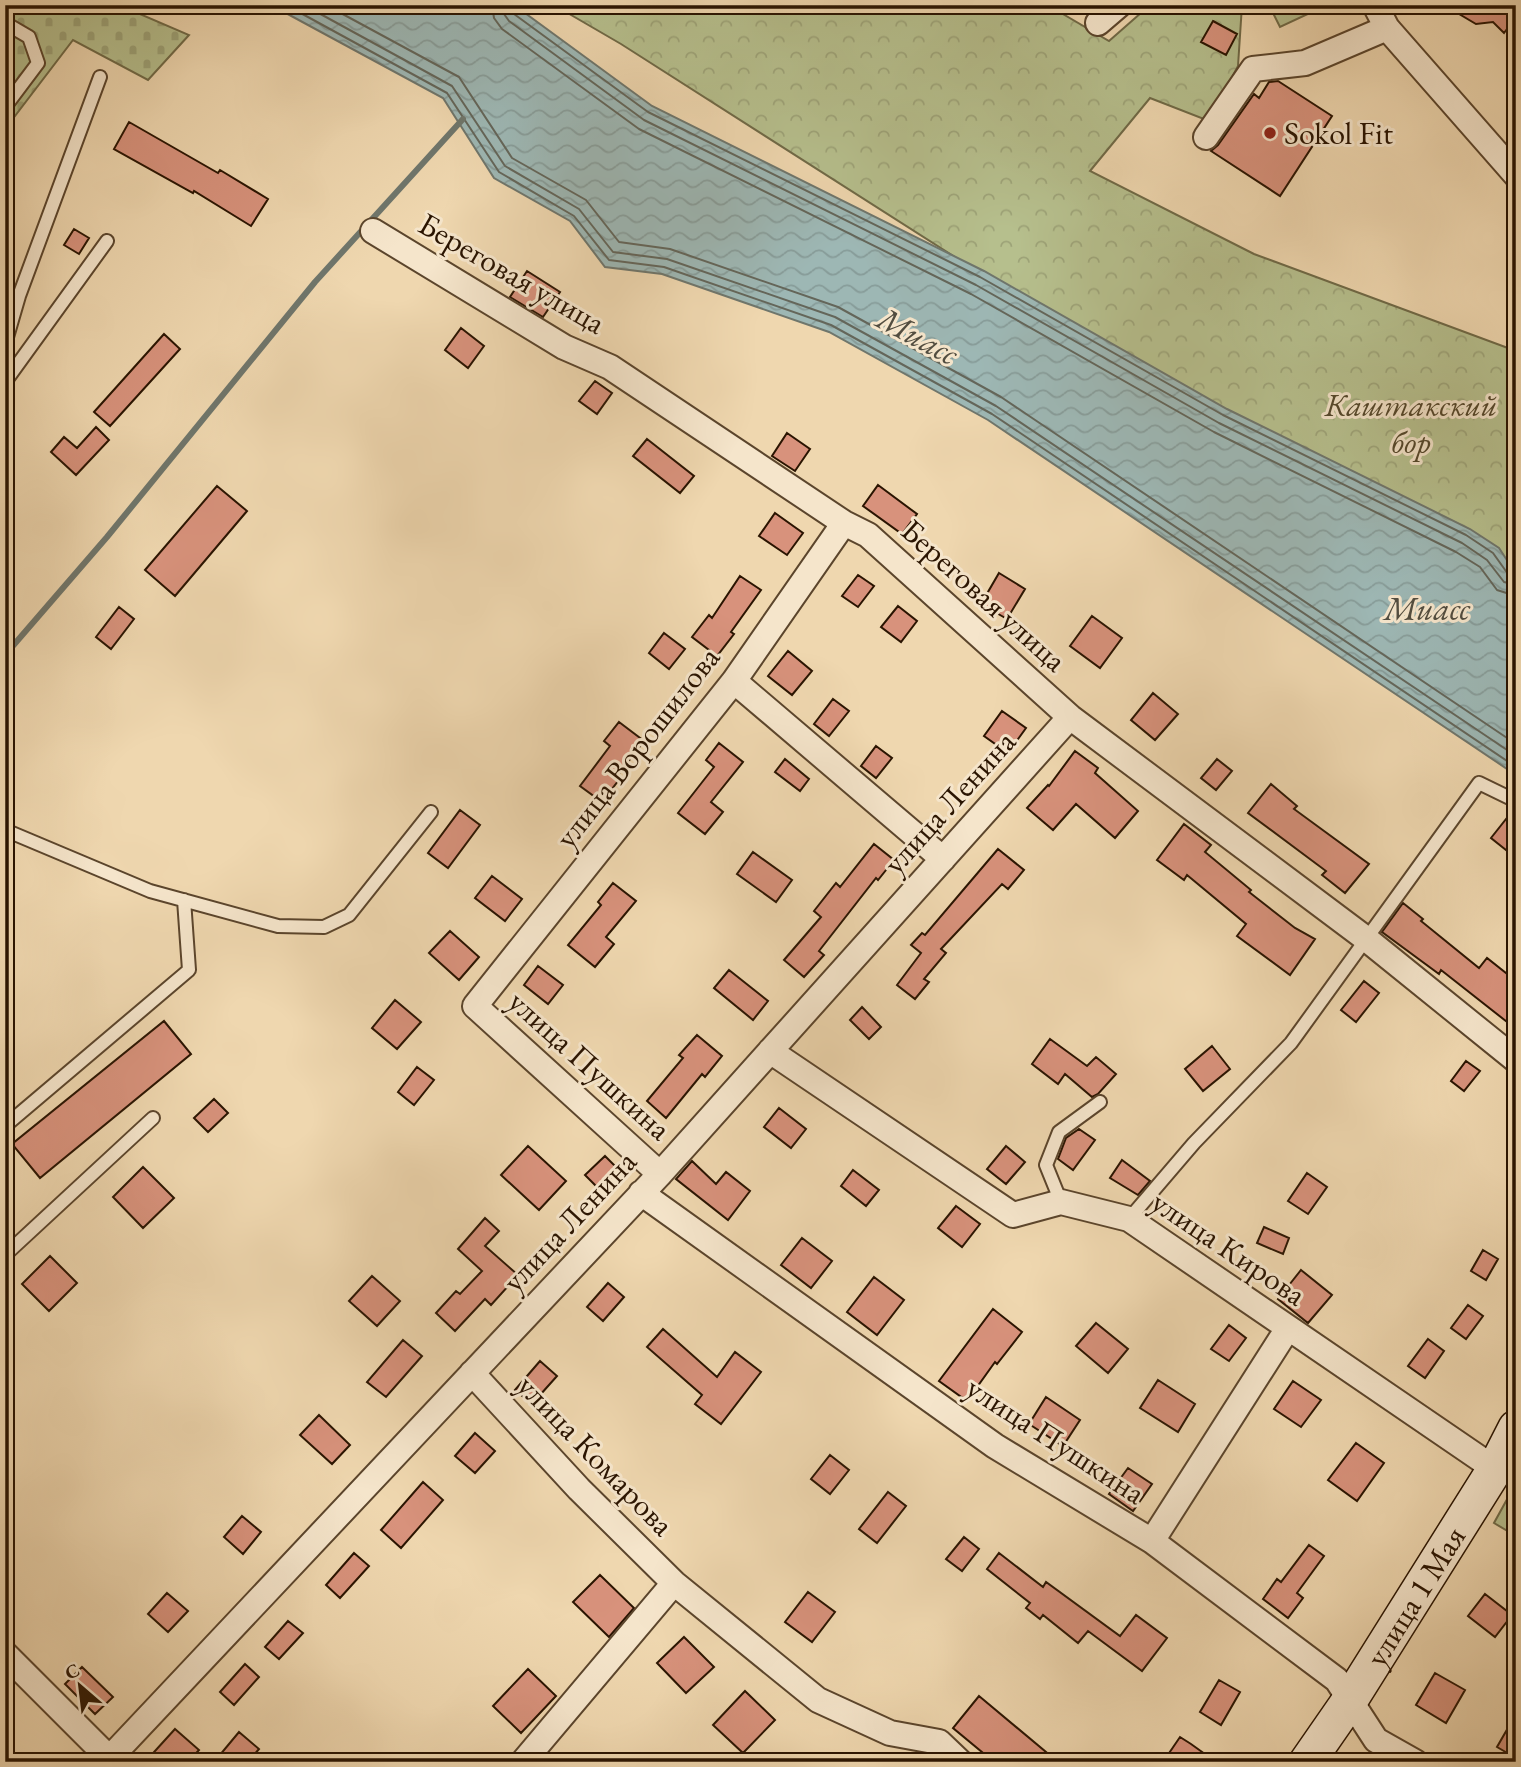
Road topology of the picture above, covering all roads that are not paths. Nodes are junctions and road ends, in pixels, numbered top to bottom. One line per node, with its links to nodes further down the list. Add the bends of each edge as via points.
1 (1119, 5): 4 (street)
2 (1375, 5): 5 (street)
3 (5, 23): 7 (lane, via 29,37 38,63)
4 (1098, 23)
5 (1387, 28): 8 (street, via 1305,63 1253,69); 9 (street)
6 (100, 77): 12 (lane)
7 (5, 107)
8 (1206, 137)
9 (1516, 175)
10 (373, 231): 14 (street, Береговая улица, via 564,347 610,367)
11 (107, 241): 13 (lane)
12 (5, 344)
13 (5, 382)
14 (844, 523): 15 (street, улица Ворошилова); 16 (street, Береговая улица, via 868,535)
15 (734, 681): 20 (street); 23 (street, улица Ворошилова)
16 (1070, 717): 20 (street, улица Ленина); 22 (street, Береговая улица)
17 (1516, 801): 22 (lane, via 1479,783)
18 (431, 812): 21 (lane, via 349,915 324,927 278,926)
19 (5, 830): 21 (lane, via 150,891)
20 (943, 859): 24 (street, улица Ленина)
21 (184, 900): 28 (lane, via 189,970)
22 (1365, 938): 25 (street, Береговая улица); 32 (lane, via 1291,1043 1194,1143)
23 (475, 1006): 29 (street, улица Пушкина)
24 (770, 1051): 29 (street, улица Ленина); 31 (street, улица Кирова, via 1013,1215)
25 (1516, 1060)
26 (1100, 1102): 31 (lane, via 1059,1132 1046,1165)
27 (153, 1118): 33 (lane)
28 (5, 1126)
29 (660, 1174): 30 (street, улица Ленина)
30 (641, 1193): 35 (street, улица Ленина); 38 (street, улица Пушкина, via 995,1446)
31 (1061, 1202): 32 (street, улица Кирова)
32 (1129, 1219): 34 (street, улица Кирова)
33 (5, 1255)
34 (1289, 1328): 37 (street, улица Кирова); 38 (street)
35 (472, 1373): 39 (street, улица Комарова); 42 (street, улица Ленина)
36 (1516, 1428): 37 (main road, улица 1 Мая)
37 (1495, 1469): 41 (main road, улица 1 Мая)
38 (1152, 1541): 41 (street, улица Пушкина, via 1337,1681)
39 (674, 1583): 43 (street, улица Комарова); 44 (street, улица Комарова, via 818,1700 890,1734 939,1742)
40 (5, 1654): 42 (street)
41 (1350, 1700): 45 (main road, улица 1 Мая); 46 (street, улица Пушкина, via 1376,1741)
42 (109, 1761)
43 (523, 1762)
44 (960, 1762)
45 (1307, 1762)
46 (1415, 1762)

